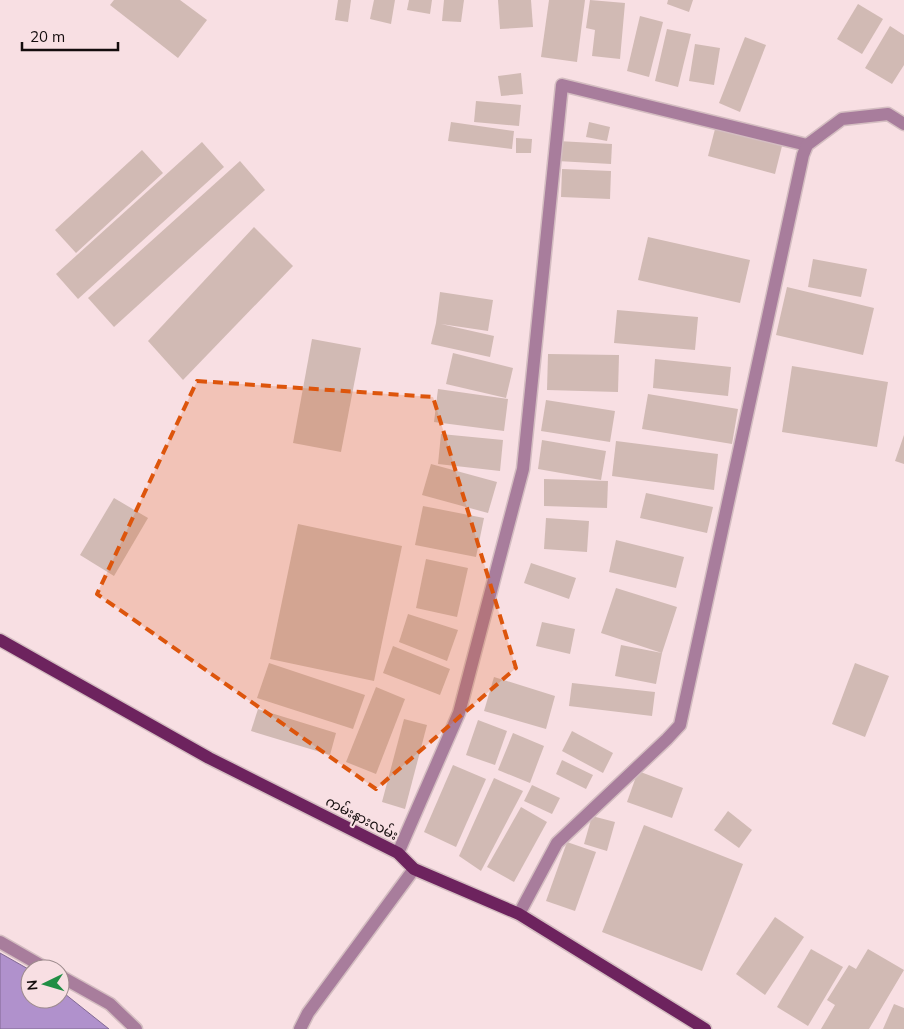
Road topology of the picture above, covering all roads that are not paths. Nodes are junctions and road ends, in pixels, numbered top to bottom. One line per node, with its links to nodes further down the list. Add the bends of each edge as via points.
1 (904, 124): 2 (lane, via 888,114 842,120)
2 (807, 145): 4 (lane, via 562,85 523,469 460,713); 6 (lane, via 680,725 557,843)
3 (0, 640): 4 (main road, ကမ်းနားလမ်း, via 209,758)
4 (398, 853): 5 (main road, ကမ်းနားလမ်း)
5 (414, 869): 6 (main road, ကမ်းနားလမ်း); 11 (lane, via 308,1013)
6 (519, 914): 12 (main road, ကမ်းနားလမ်း)
7 (0, 942): 8 (lane)
8 (30, 959)
9 (70, 982): 10 (lane, via 110,1004)
10 (136, 1029)
11 (300, 1029)
12 (705, 1029)

